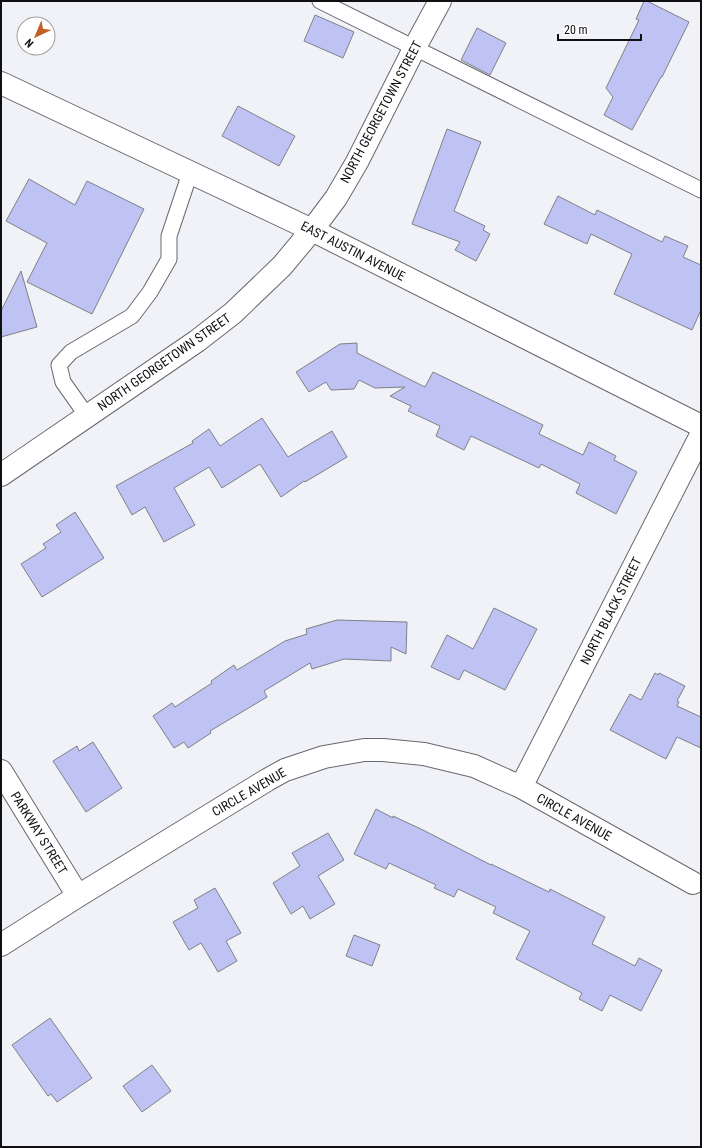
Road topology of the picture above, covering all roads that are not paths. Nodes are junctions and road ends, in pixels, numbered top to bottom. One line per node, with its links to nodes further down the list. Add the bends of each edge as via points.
1 (320, 1): 3 (lane)
2 (440, 1): 3 (street, NORTH GEORGETOWN STREET)
3 (415, 47): 6 (lane); 7 (street, NORTH GEORGETOWN STREET, via 357,162 336,198)
4 (1, 83): 5 (street, EAST AUSTIN AVENUE)
5 (190, 173): 7 (street, EAST AUSTIN AVENUE); 8 (lane, via 169,236 170,260 150,292 132,316 71,352 59,365 63,382)
6 (701, 190)
7 (312, 230): 8 (street, NORTH GEORGETOWN STREET, via 282,266 233,313 197,341); 9 (street, EAST AUSTIN AVENUE)
8 (87, 416): 11 (street, NORTH GEORGETOWN STREET)
9 (701, 426)
10 (701, 435): 13 (street, NORTH BLACK STREET)
11 (1, 474)
12 (1, 771): 15 (street, PARKWAY STREET)
13 (521, 787): 14 (street, CIRCLE AVENUE); 15 (street, CIRCLE AVENUE, via 474,766 424,754 364,750 324,757 286,770 267,780)
14 (693, 883)
15 (78, 896): 16 (street, CIRCLE AVENUE)
16 (1, 945)

